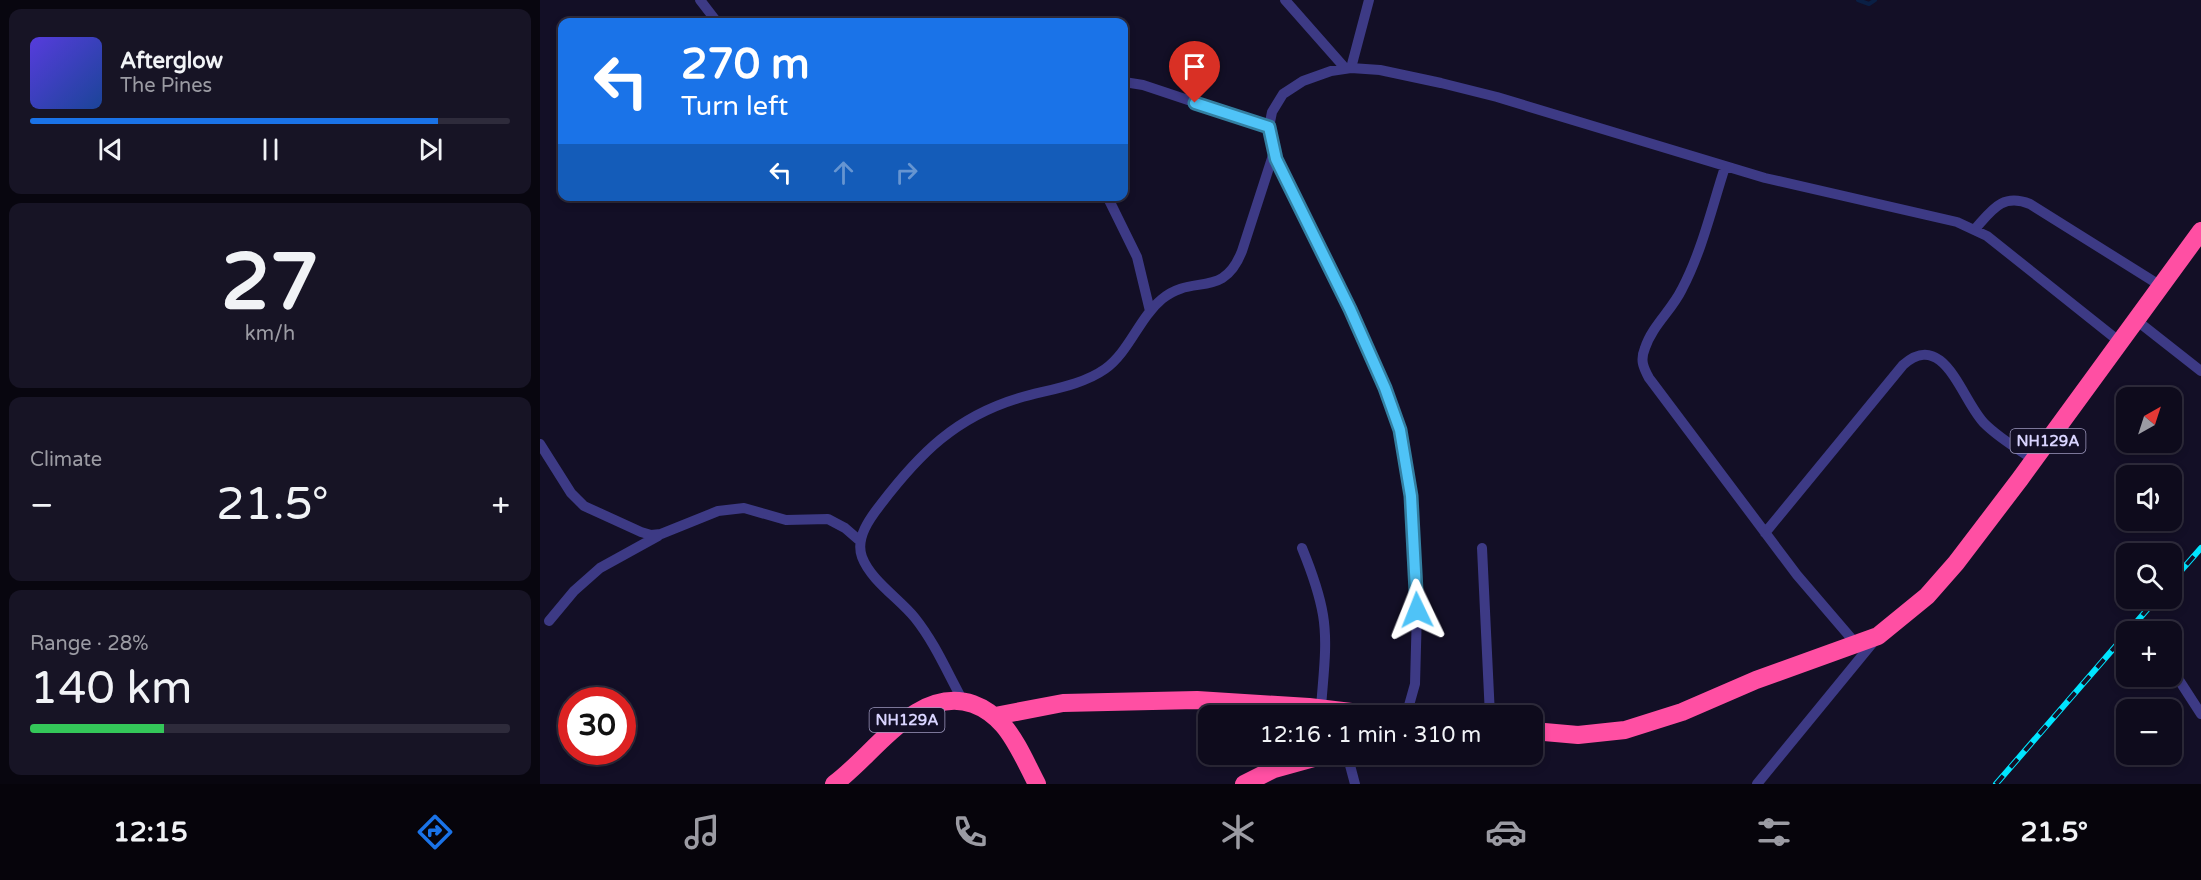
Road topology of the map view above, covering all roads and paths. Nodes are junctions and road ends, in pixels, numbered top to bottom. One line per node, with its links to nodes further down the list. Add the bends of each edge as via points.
1 (700, 0): 4 (street)
2 (1285, 0): 5 (street)
3 (1369, 0): 5 (street)
4 (714, 18)
5 (1348, 68): 7 (street, via 1318,74 1283,94 1272,112); 9 (street, via 1380,70 1497,97)
6 (1128, 83): 7 (street)
7 (1269, 127): 8 (street)
8 (1274, 151): 14 (street, via 1233,270 1221,280 1169,294); 32 (street, via 1369,352 1400,430 1411,496 1417,610 1415,684)
9 (1725, 166): 11 (street); 20 (street, via 1690,272 1645,345 1642,366)
10 (1109, 201): 14 (street, via 1137,257)
11 (1975, 229): 13 (street, via 1997,205 2018,199); 16 (street)
12 (2201, 231): 13 (highway, NH129A)
13 (2161, 286): 15 (highway, NH129A)
14 (1150, 311): 22 (street, via 1106,369 995,407 948,431 892,490)
15 (2136, 320): 16 (highway, NH129A); 17 (street)
16 (2120, 342): 19 (highway, NH129A)
17 (2201, 371)
18 (540, 444): 21 (street, via 571,493 584,506 641,532)
19 (2034, 460): 20 (street, via 1985,424 1945,363 1937,357 1912,357); 26 (highway, NH129A, via 1927,596)
20 (1765, 533): 27 (street)
21 (661, 534): 22 (street, via 718,511 744,508 786,520 828,519); 25 (street, via 600,568)
22 (860, 541): 29 (street, via 862,558 917,620)
23 (1302, 548): 31 (street, via 1317,585 1323,615)
24 (1482, 548): 33 (street)
25 (549, 621)
26 (1878, 636): 27 (highway, NH129A); 43 (street)
27 (1857, 645): 36 (highway, NH129A, via 1625,730 1578,735)
28 (2182, 685): 34 (street)
29 (963, 701): 35 (highway, NH129A); 39 (highway, NH129A, via 935,702 917,711)
30 (1274, 705): 35 (highway, via 1197,700 1063,703)
31 (1321, 705)
32 (1409, 705)
33 (1489, 705)
34 (2201, 714)
35 (995, 716): 40 (highway, NH129A)
36 (1543, 732)
37 (1288, 765): 41 (highway)
38 (1350, 765): 42 (street)
39 (834, 784)
40 (1037, 784)
41 (1244, 784)
42 (1355, 784)
43 (1757, 784)

